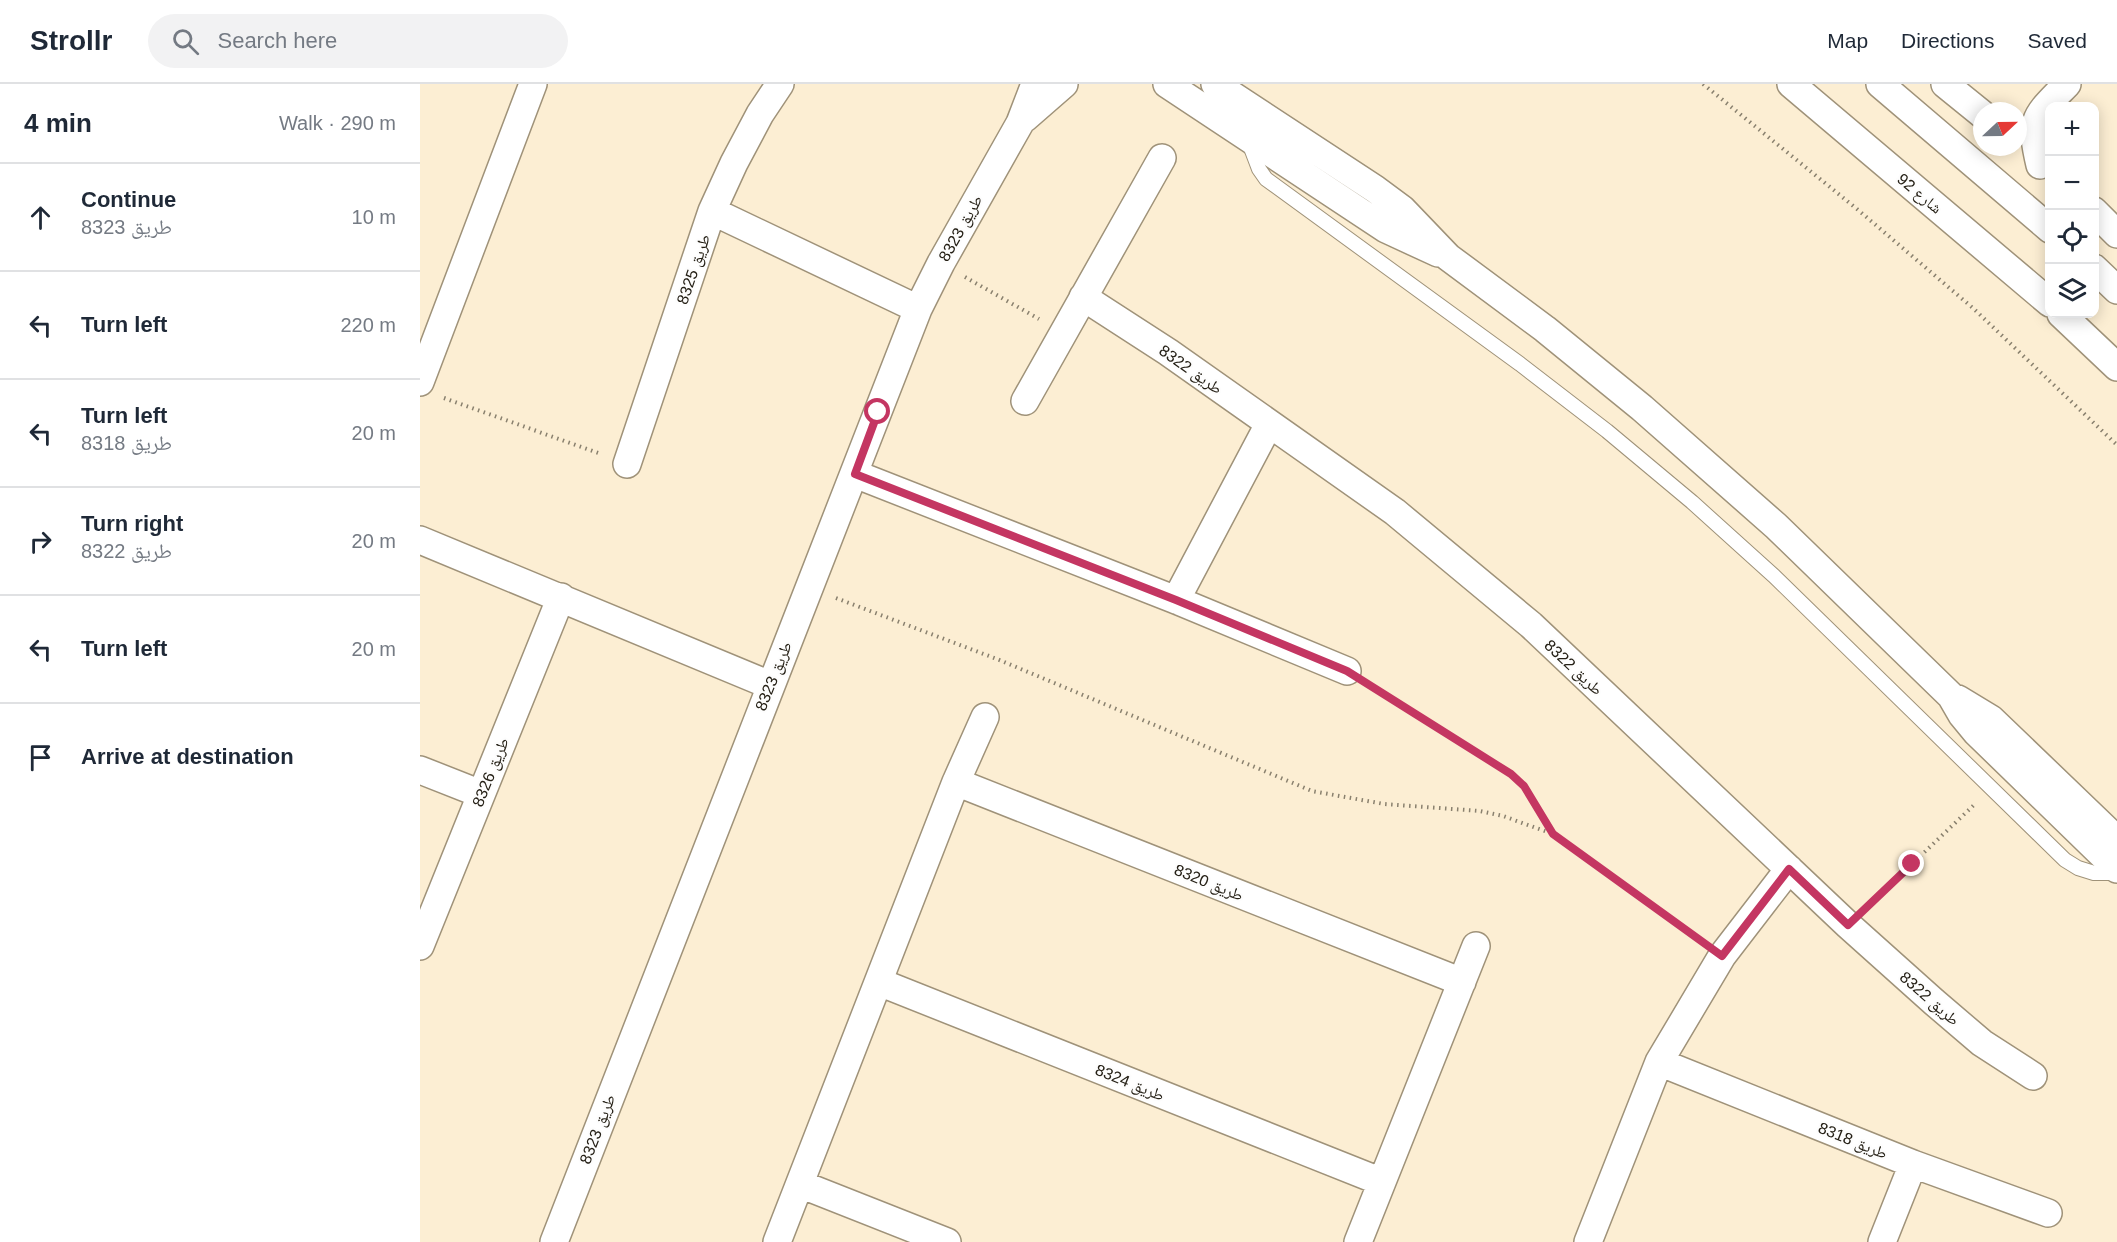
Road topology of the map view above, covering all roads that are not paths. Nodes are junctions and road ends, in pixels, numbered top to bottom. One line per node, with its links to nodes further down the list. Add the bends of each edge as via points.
1 (533, 84): 30 (street)
2 (780, 84): 18 (street, طريق 8325, via 755,123)
3 (1035, 84): 13 (street, طريق 8323)
4 (1064, 84): 13 (street, طريق 8323)
5 (1167, 84): 14 (street)
6 (1215, 84): 22 (street, via 1402,209)
7 (1791, 84): 26 (street, شارع 92)
8 (1880, 84): 20 (street)
9 (1945, 84): 11 (street)
10 (2067, 84): 12 (street)
11 (1973, 107)
12 (2027, 121): 17 (street, via 2034,129 2034,142)
13 (1020, 123): 27 (street, طريق 8323)
14 (1247, 135): 22 (street, via 1386,229); 47 (lane, via 1266,179 1520,364 1692,502 1774,576 2065,860 2094,873)
15 (2027, 154): 17 (street)
16 (1162, 158): 25 (street)
17 (2045, 169)
18 (712, 212): 27 (street); 33 (street, طريق 8325)
19 (2099, 216): 21 (street)
20 (2045, 226)
21 (2117, 234)
22 (1448, 257): 40 (street, via 1642,408 1776,526)
23 (2099, 273): 24 (street)
24 (2117, 290)
25 (1083, 297): 31 (street); 32 (street, طريق 8322)
26 (2045, 300)
27 (918, 309): 34 (street, طريق 8323)
28 (2065, 318): 29 (street)
29 (2117, 367)
30 (420, 382)
31 (1025, 401)
32 (1269, 424): 37 (street); 46 (street, طريق 8322, via 1395,512 1531,626)
33 (627, 464)
34 (855, 474): 37 (street); 39 (street, طريق 8323)
35 (420, 540): 36 (street)
36 (561, 597): 39 (street); 44 (street, طريق 8326)
37 (1176, 600): 38 (street)
38 (1347, 671)
39 (770, 685): 58 (street, طريق 8323)
40 (1952, 696): 45 (street, via 1991,719); 47 (street, via 1976,732)
41 (985, 717): 43 (street)
42 (420, 770): 44 (street)
43 (957, 782): 50 (street); 51 (street, طريق 8320)
44 (482, 794): 48 (street, طريق 8326)
45 (2117, 840)
46 (1789, 869): 52 (street, via 1722,956); 53 (street, طريق 8322, via 1982,1043)
47 (2117, 871)
48 (420, 946)
49 (1476, 946): 51 (street)
50 (879, 982): 55 (street, طريق 8324); 56 (street)
51 (1462, 982): 55 (street)
52 (1659, 1062): 54 (street, طريق 8318); 62 (street)
53 (2033, 1076)
54 (1913, 1164): 57 (street, طريق 8318); 63 (street)
55 (1382, 1182): 61 (street)
56 (800, 1184): 59 (street); 60 (street)
57 (2048, 1213)
58 (554, 1242)
59 (777, 1242)
60 (947, 1242)
61 (1358, 1242)
62 (1588, 1242)
63 (1882, 1242)

